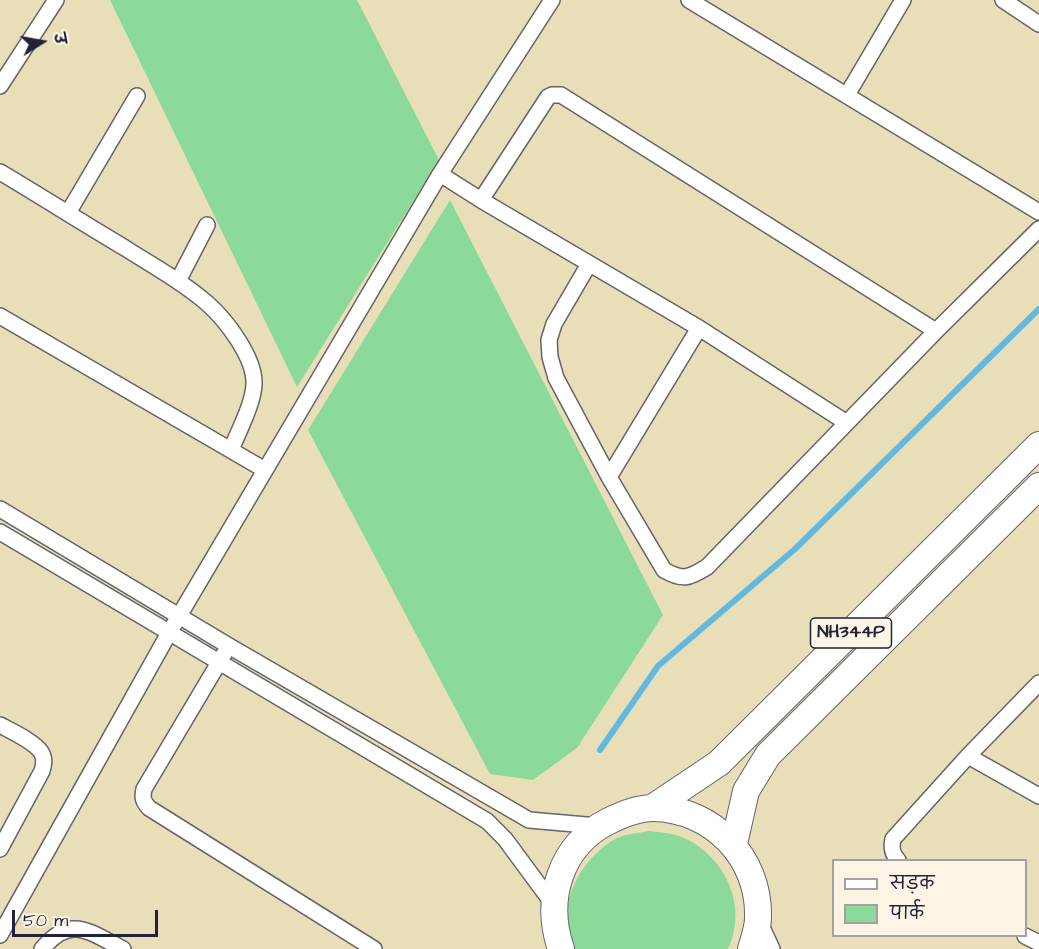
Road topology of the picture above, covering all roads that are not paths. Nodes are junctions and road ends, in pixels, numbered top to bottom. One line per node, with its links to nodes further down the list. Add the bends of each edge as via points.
1 (56, 0): 7 (street)
2 (552, 0): 11 (street)
3 (689, 0): 8 (street)
4 (903, 0): 8 (street)
5 (1003, 0): 6 (street)
6 (1039, 24)
7 (0, 86)
8 (847, 95): 13 (street)
9 (137, 96): 14 (street)
10 (0, 171): 14 (street)
11 (440, 174): 12 (street); 25 (street)
12 (481, 200): 17 (street); 21 (street, via 548,97 561,95)
13 (1039, 212)
14 (68, 213): 18 (street)
15 (207, 225): 18 (street)
16 (1039, 230): 21 (street)
17 (589, 264): 20 (street); 26 (street, via 554,324 549,340 550,357 556,378)
18 (178, 281): 24 (street, via 209,306 231,331 252,369 250,399)
19 (0, 316): 24 (street)
20 (699, 328): 22 (street); 26 (street)
21 (936, 331): 22 (street)
22 (847, 423): 26 (street, via 707,567 687,578 664,570)
23 (1039, 445): 38 (highway, NH344P, via 719,763)
24 (231, 450): 25 (street)
25 (265, 470): 30 (street)
26 (609, 477)
27 (1039, 486): 40 (highway, NH344P, via 768,755 746,791)
28 (0, 509): 30 (street)
29 (0, 532): 31 (street)
30 (179, 616): 31 (street); 32 (street)
31 (169, 633): 33 (street); 45 (street)
32 (229, 646): 33 (street); 39 (street, via 529,820)
33 (219, 663): 43 (street, via 487,821); 48 (street, via 144,789 145,803)
34 (1039, 683): 36 (street)
35 (0, 725): 41 (street, via 34,745 44,760 42,771)
36 (968, 756): 37 (street); 42 (street, via 893,839)
37 (1039, 796)
38 (652, 808): 39 (highway, via 624,813); 40 (highway, via 682,812 710,824)
39 (598, 826): 43 (highway, via 580,841 567,860 557,881)
40 (734, 844): 44 (highway, via 757,893)
41 (0, 849)
42 (896, 859)
43 (553, 904): 49 (highway)
44 (758, 920): 50 (highway); 51 (street)
45 (0, 935)
46 (42, 949): 47 (street, via 52,936 65,929 78,929)
47 (123, 949)
48 (374, 949)
49 (561, 949)
50 (751, 949)
51 (772, 949)

